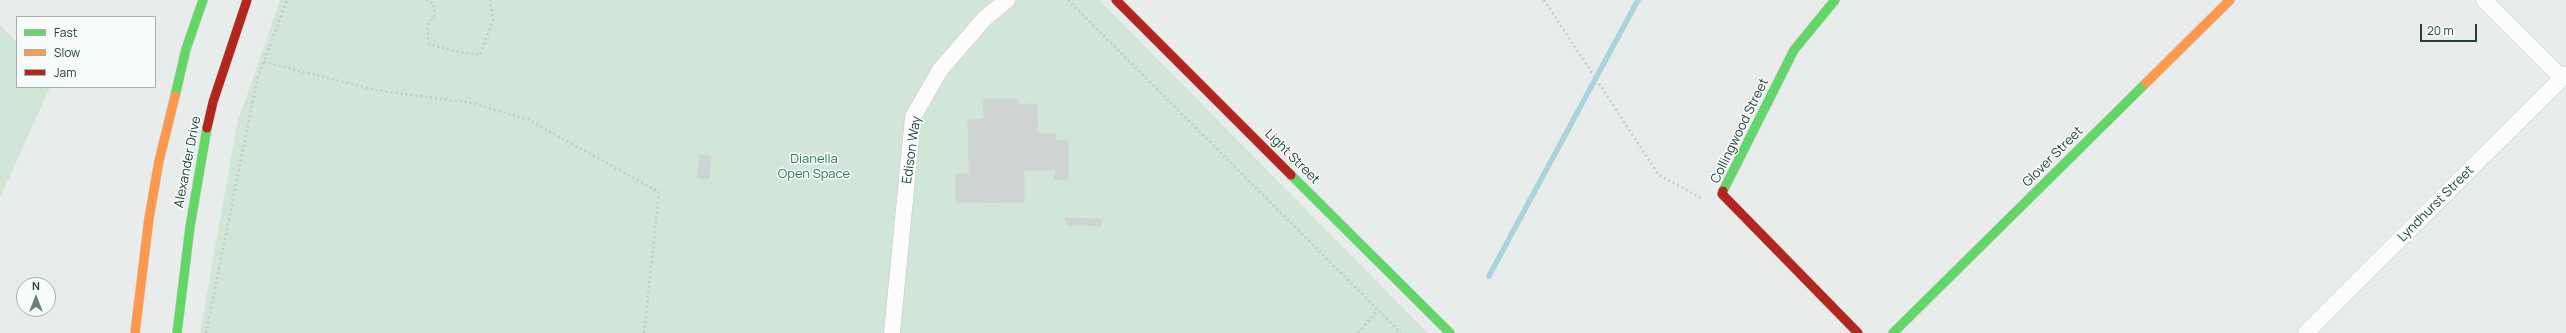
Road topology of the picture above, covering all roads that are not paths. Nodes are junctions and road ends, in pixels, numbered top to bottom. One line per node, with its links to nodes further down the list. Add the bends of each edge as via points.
1 (203, 0): 9 (street, Alexander Drive, via 186,49 159,161 149,218)
2 (247, 0): 10 (street, Alexander Drive, via 213,102 201,158)
3 (1007, 0): 11 (street, Edison Way, via 984,19 940,70 914,117)
4 (1116, 0): 12 (street, Light Street)
5 (1835, 0): 13 (street, Collingwood Street, via 1794,50 1722,194)
6 (2230, 0): 14 (street, Glover Street)
7 (2484, 0): 8 (street)
8 (2564, 76): 15 (street, Lyndhurst Street)
9 (135, 333)
10 (177, 333)
11 (892, 333)
12 (1450, 333)
13 (1858, 333)
14 (1893, 333)
15 (2306, 333)

